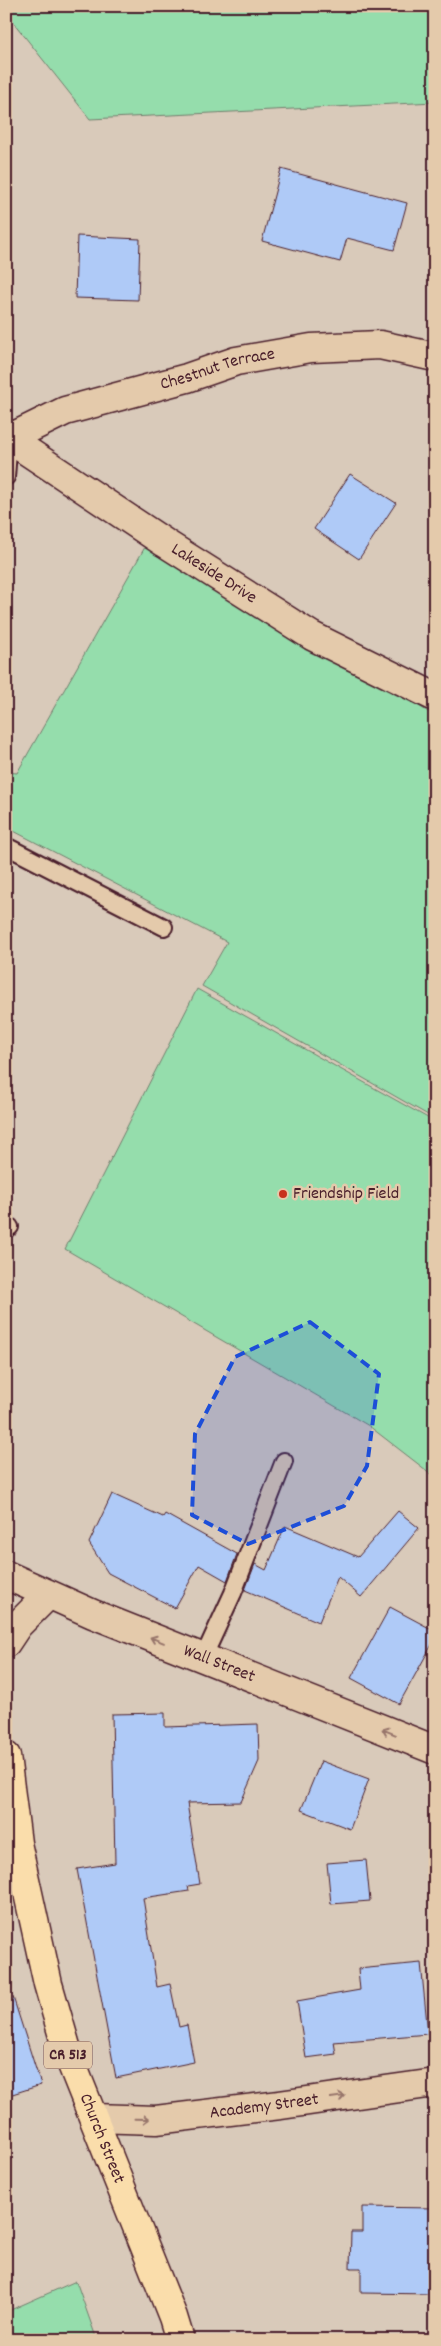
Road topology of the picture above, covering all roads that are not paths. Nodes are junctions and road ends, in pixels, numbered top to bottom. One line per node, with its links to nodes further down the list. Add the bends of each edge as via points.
1 (435, 357): 2 (street, Chestnut Terrace, via 380,345 311,348 236,361 187,378 65,410)
2 (7, 437): 3 (lane); 4 (street, Lakeside Drive, via 312,636)
3 (6, 477)
4 (435, 698)
5 (6, 846): 6 (lane)
6 (164, 927)
7 (284, 1461): 11 (lane, via 233,1593)
8 (6, 1575): 9 (street, Wall Street)
9 (48, 1594): 10 (street, via 18,1624); 11 (street, Wall Street, one-way to 9)
10 (6, 1642)
11 (203, 1658): 12 (street, Wall Street, one-way to 11)
12 (435, 1750)
13 (6, 1756): 15 (main road, Church Street / CR 513, via 17,1843 48,1984 69,2057)
14 (435, 2082): 15 (street, Academy Street, one-way to 14, via 166,2118)
15 (94, 2118): 16 (main road, Church Street / CR 513)
16 (180, 2340)

